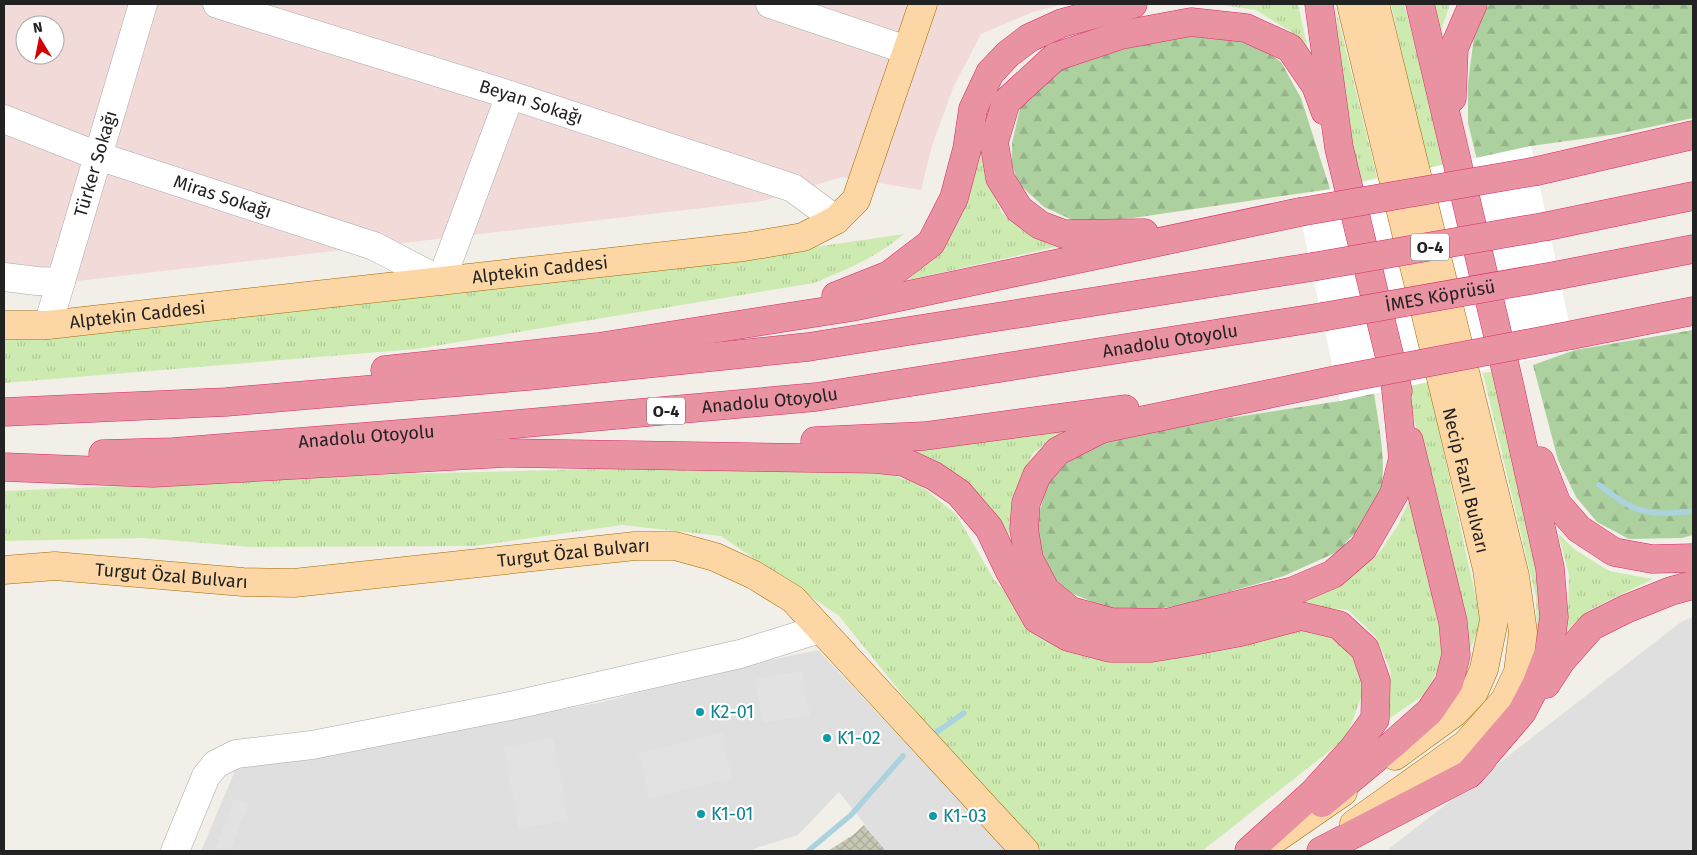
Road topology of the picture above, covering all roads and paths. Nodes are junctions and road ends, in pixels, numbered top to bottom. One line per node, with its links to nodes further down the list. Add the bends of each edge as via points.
1 (143, 4): 18 (street, Türker Sokağı)
2 (217, 4): 12 (street, Beyan Sokağı)
3 (770, 4): 11 (street)
4 (923, 4): 11 (main road, Alptekin Caddesi)
5 (1133, 4): 33 (highway, via 1062,23 1029,38 990,73 973,109 954,198 931,243 889,275 840,295)
6 (1319, 4): 17 (highway)
7 (1351, 4): 47 (main road, Necip Fazıl Bulvarı, via 1487,569 1494,620 1484,668 1468,699 1454,713)
8 (1375, 4): 52 (main road, Necip Fazıl Bulvarı, via 1515,576 1523,632 1518,672 1505,700 1466,744)
9 (1420, 4): 15 (highway)
10 (1473, 4): 15 (highway, via 1454,48)
11 (907, 50): 22 (main road, Alptekin Caddesi, via 856,200)
12 (510, 95): 22 (street, Beyan Sokağı, via 794,188); 25 (street)
13 (4, 119): 18 (street, Miras Sokağı)
14 (1693, 135): 19 (highway)
15 (1453, 145): 36 (highway)
16 (1693, 147): 19 (highway)
17 (1339, 148): 21 (highway, via 1316,86 1290,48 1246,28 1191,22 1121,35 1055,57 1006,102 994,142 1000,178 1019,209 1040,225 1064,234 1144,233); 35 (highway)
18 (98, 156): 25 (street, Miras Sokağı, via 374,246); 26 (street, Türker Sokağı)
19 (1536, 171): 21 (highway, bridge)
20 (1693, 196): 38 (highway, O-4, bridge, via 1548,226 1312,268 808,347 529,376 226,402)
21 (1300, 212): 33 (highway, via 852,306 598,347)
22 (836, 220): 25 (main road, Alptekin Caddesi, via 803,237 744,247)
23 (1693, 249): 29 (highway, İMES Köprüsü / O-4, bridge)
24 (4, 277): 26 (street)
25 (441, 280): 31 (main road, Alptekin Caddesi)
26 (61, 282): 31 (street, Türker Sokağı)
27 (1693, 311): 32 (highway)
28 (1693, 316): 32 (highway)
29 (1322, 317): 40 (highway, Anadolu Otoyolu / O-4, via 816,397 173,452)
30 (4, 325): 31 (main road, Alptekin Caddesi)
31 (48, 325)
32 (1572, 335): 34 (highway, bridge)
33 (360, 373): 37 (highway)
34 (1336, 380): 35 (highway, via 1101,430 1058,451 1037,476 1026,503 1024,529 1028,559 1046,591 1070,611 1112,622 1166,623 1293,591 1333,574 1363,548 1394,494 1403,458); 39 (highway, via 926,436)
35 (1395, 381): 47 (highway, via 1453,622 1456,655 1449,683 1430,711)
36 (1509, 383): 42 (highway, via 1557,504 1579,529 1614,552 1652,558); 46 (highway, via 1550,568 1554,616 1549,652 1522,712)
37 (4, 408)
38 (4, 412)
39 (566, 454): 41 (highway, via 505,453 153,473); 50 (highway, via 904,462 934,476 959,493 989,528 1037,619 1068,637 1110,648 1150,648 1188,642 1301,616 1339,625 1365,648 1376,681 1375,719 1353,749 1313,792)
40 (4, 458)
41 (4, 467)
42 (1693, 558)
43 (4, 570): 45 (main road, Turgut Özal Bulvarı, via 55,566 243,582 294,583 635,546 675,546 715,557 754,575 793,599)
44 (1693, 585): 46 (highway, via 1592,626 1561,661 1522,719)
45 (820, 629): 48 (street, via 740,654 515,705 312,745 236,754 216,764 206,776); 49 (main road, Turgut Özal Bulvarı)
46 (1469, 774): 53 (highway)
47 (1293, 828): 51 (main road, Necip Fazıl Bulvarı)
48 (175, 851)
49 (1025, 851)
50 (1249, 851)
51 (1255, 851)
52 (1317, 851)
53 (1321, 851)

